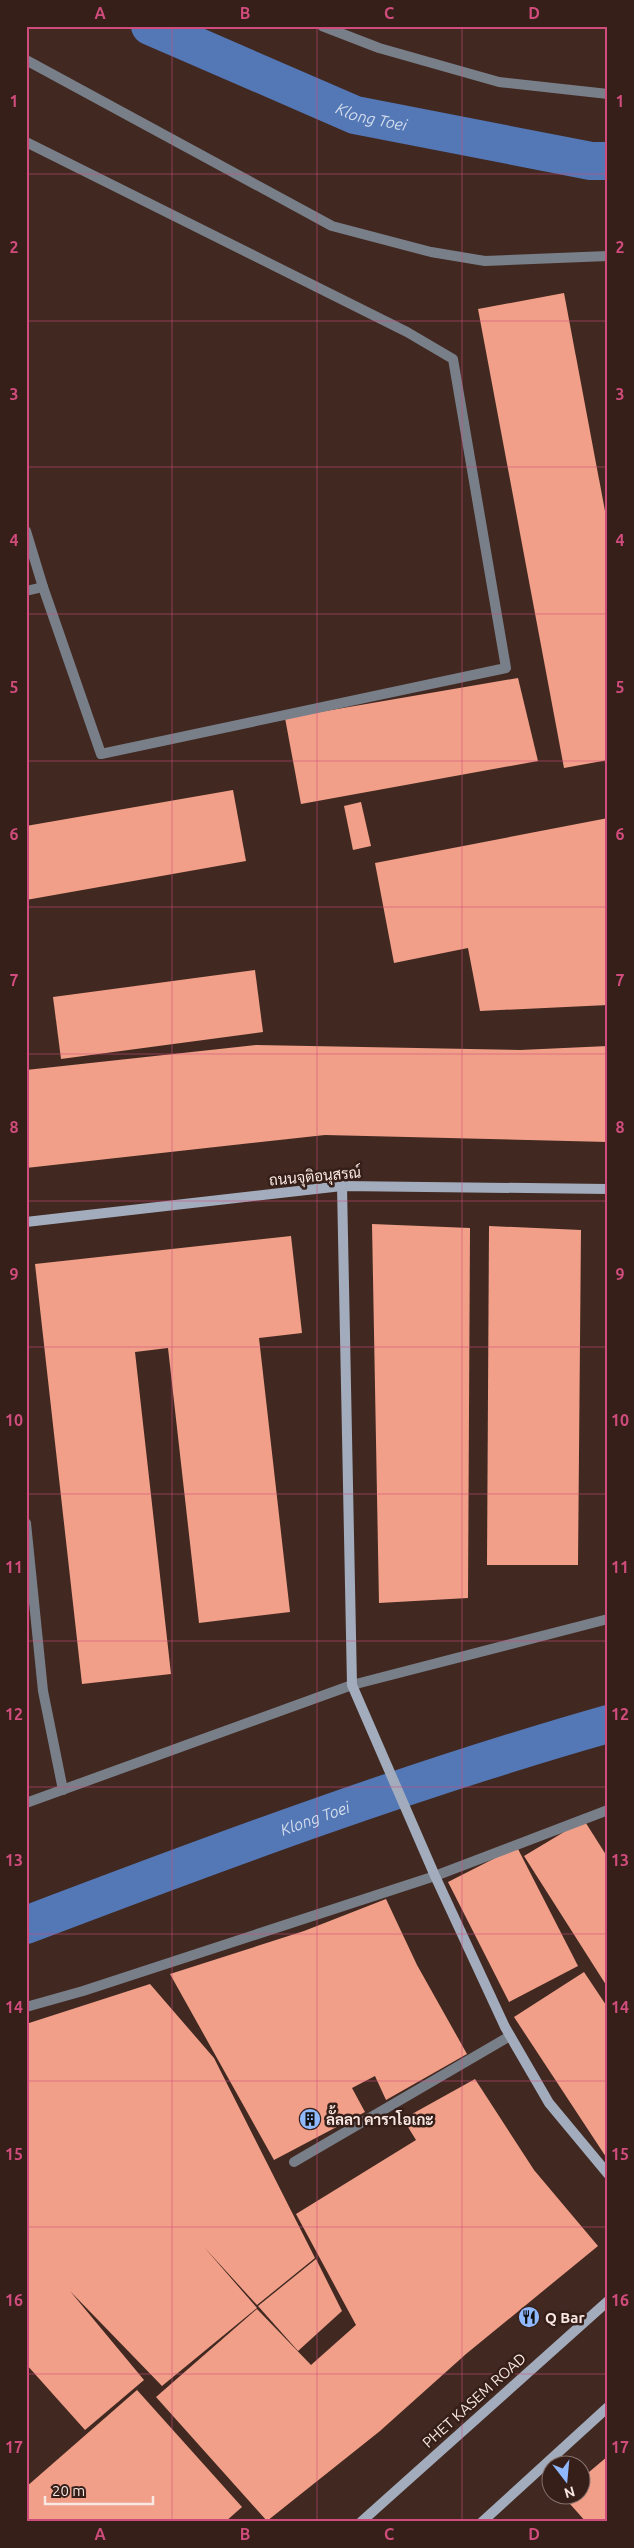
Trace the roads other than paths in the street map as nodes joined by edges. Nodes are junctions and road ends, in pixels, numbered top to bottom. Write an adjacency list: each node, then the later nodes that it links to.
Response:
1 (322, 26): 3 (street)
2 (26, 60): 5 (street)
3 (608, 94)
4 (26, 142): 7 (street)
5 (608, 256)
6 (26, 531): 7 (street)
7 (43, 587): 8 (street)
8 (26, 591)
9 (342, 1186): 10 (street, ถนนจุติอนุสรณ์); 11 (street, ถนนจุติอนุสรณ์); 14 (street)
10 (608, 1189)
11 (26, 1222)
12 (26, 1523): 15 (street)
13 (608, 1619): 14 (street)
14 (352, 1685): 15 (street); 18 (street)
15 (63, 1790): 16 (street)
16 (26, 1803)
17 (607, 1811): 18 (street)
18 (435, 1876): 19 (street); 20 (street)
19 (26, 2007)
20 (510, 2036): 21 (street); 22 (street)
21 (294, 2162)
22 (608, 2174)
23 (608, 2301): 25 (street, PHET KASEM ROAD)
24 (608, 2407): 26 (street)
25 (361, 2522)
26 (482, 2522)

